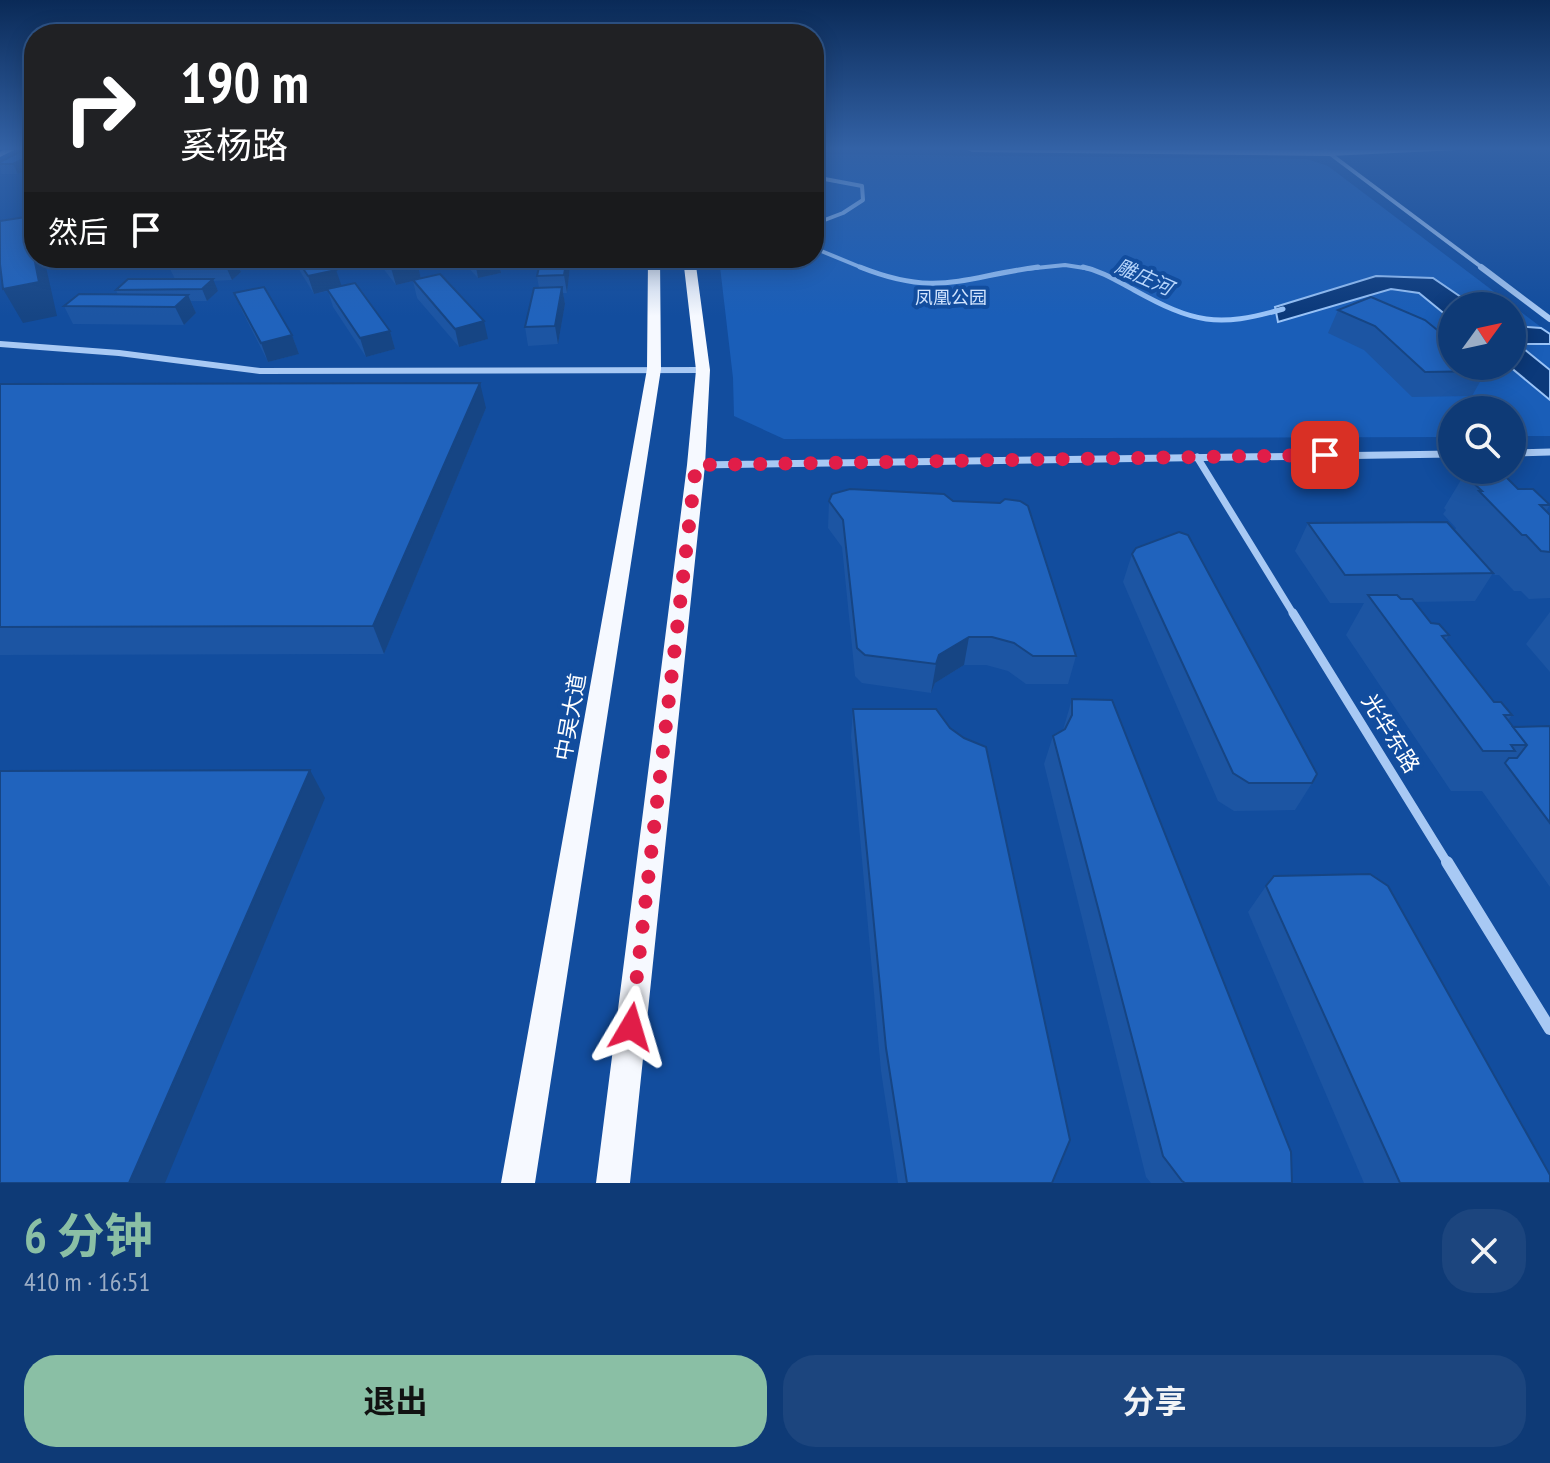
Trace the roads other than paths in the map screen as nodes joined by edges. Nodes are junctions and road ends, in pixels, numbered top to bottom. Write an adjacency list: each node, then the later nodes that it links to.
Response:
1 (1398, 205): 4 (street)
2 (654, 268): 6 (main road, 中吴大道)
3 (690, 268): 7 (main road)
4 (1550, 319)
5 (0, 344): 6 (street)
6 (654, 369): 7 (street); 14 (main road, 中吴大道)
7 (703, 370): 12 (main road)
8 (1550, 452): 9 (street)
9 (1526, 453)
10 (1438, 454): 11 (street)
11 (1197, 457): 12 (street); 13 (street, 光华东路)
12 (696, 465): 15 (main road)
13 (1550, 1029)
14 (518, 1183)
15 (613, 1183)

